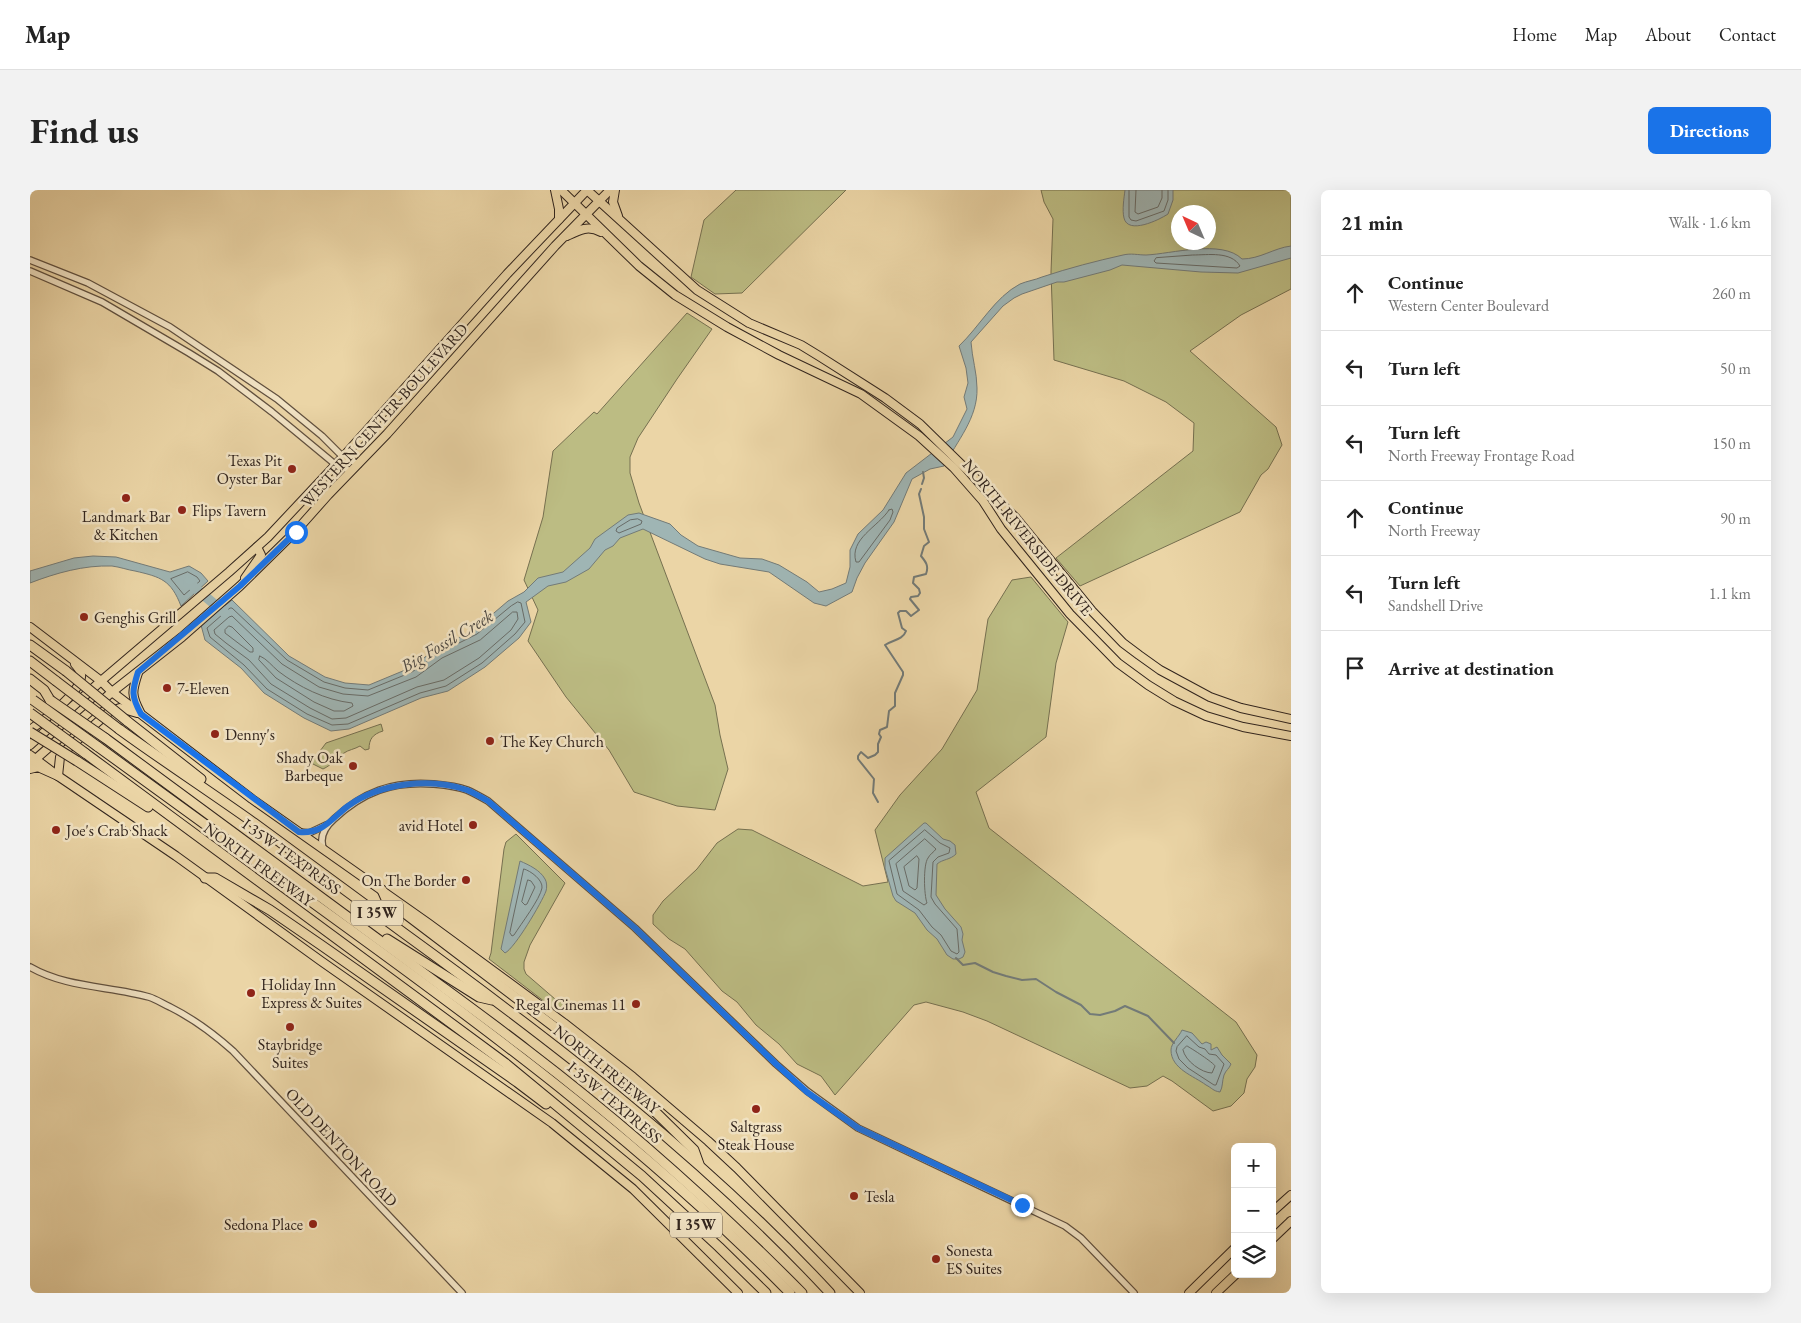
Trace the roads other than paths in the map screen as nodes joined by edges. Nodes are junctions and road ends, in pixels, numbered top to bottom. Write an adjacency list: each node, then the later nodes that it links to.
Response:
1 (556, 190): 9 (main road)
2 (561, 190): 7 (main road, NORTH RIVERSIDE DRIVE)
3 (587, 190): 6 (main road, NORTH RIVERSIDE DRIVE); 7 (main road, WESTERN CENTER BOULEVARD)
4 (610, 190): 6 (main road, WESTERN CENTER BOULEVARD)
5 (615, 190): 10 (main road)
6 (598, 201): 8 (main road, WESTERN CENTER BOULEVARD); 10 (main road, NORTH RIVERSIDE DRIVE)
7 (574, 202): 8 (main road, NORTH RIVERSIDE DRIVE); 9 (main road, WESTERN CENTER BOULEVARD)
8 (586, 214): 11 (main road, NORTH RIVERSIDE DRIVE); 12 (main road, WESTERN CENTER BOULEVARD)
9 (559, 219): 15 (main road, WESTERN CENTER BOULEVARD)
10 (621, 220): 34 (main road, NORTH RIVERSIDE DRIVE)
11 (606, 235): 12 (main road); 36 (main road, NORTH RIVERSIDE DRIVE)
12 (563, 238): 16 (main road, WESTERN CENTER BOULEVARD)
13 (30, 260): 15 (street)
14 (30, 270): 17 (street)
15 (343, 457): 16 (street); 17 (main road, WESTERN CENTER BOULEVARD)
16 (358, 464): 18 (main road, WESTERN CENTER BOULEVARD)
17 (336, 465): 18 (street); 19 (main road, WESTERN CENTER BOULEVARD)
18 (351, 471): 20 (main road, WESTERN CENTER BOULEVARD)
19 (257, 547): 20 (main road); 27 (main road, WESTERN CENTER BOULEVARD)
20 (240, 586): 25 (main road, WESTERN CENTER BOULEVARD)
21 (30, 626): 23 (main road)
22 (30, 645): 43 (highway, bridge)
23 (68, 655): 27 (main road); 35 (main road)
24 (30, 661): 43 (highway, NORTH FREEWAY / I 35W, bridge)
25 (138, 672): 29 (main road, WESTERN CENTER BOULEVARD); 33 (main road)
26 (30, 679): 31 (highway)
27 (101, 681): 29 (main road); 37 (main road, WESTERN CENTER BOULEVARD)
28 (30, 686): 31 (highway, I 35W TEXPRESS)
29 (112, 692): 33 (main road, NORTH FREEWAY); 38 (main road, WESTERN CENTER BOULEVARD)
30 (32, 699): 62 (highway, I 35W TEXPRESS, bridge)
31 (50, 700): 47 (highway, I 35W TEXPRESS, bridge)
32 (30, 713): 41 (highway, NORTH FREEWAY / I 35W, bridge)
33 (141, 714): 40 (main road); 44 (main road, NORTH FREEWAY)
34 (1289, 719): 36 (main road)
35 (30, 731): 41 (highway, bridge)
36 (1289, 735)
37 (30, 745)
38 (32, 759): 40 (main road)
39 (30, 769): 40 (main road)
40 (58, 776): 46 (main road)
41 (169, 816): 51 (highway, NORTH FREEWAY / I 35W)
42 (330, 823): 44 (street); 45 (street); 66 (street)
43 (255, 824): 50 (highway, NORTH FREEWAY / I 35W)
44 (299, 832): 45 (main road, NORTH FREEWAY)
45 (325, 852): 48 (main road, NORTH FREEWAY)
46 (205, 878): 51 (highway); 60 (main road)
47 (312, 889): 50 (highway); 63 (highway, I 35W TEXPRESS)
48 (382, 890): 52 (highway); 65 (main road, NORTH FREEWAY)
49 (30, 967): 59 (street, OLD DENTON ROAD)
50 (499, 1002): 52 (highway, NORTH FREEWAY / I 35W)
51 (610, 1148): 61 (highway, NORTH FREEWAY / I 35W)
52 (700, 1166): 64 (highway, NORTH FREEWAY / I 35W)
53 (1291, 1194): 54 (main road)
54 (1276, 1208)
55 (1291, 1222): 56 (main road)
56 (1276, 1235)
57 (1231, 1252): 67 (main road)
58 (1232, 1278): 68 (main road)
59 (462, 1293)
60 (738, 1293)
61 (766, 1293)
62 (790, 1293)
63 (802, 1293)
64 (830, 1293)
65 (860, 1293)
66 (1134, 1293)
67 (1189, 1293)
68 (1216, 1293)

